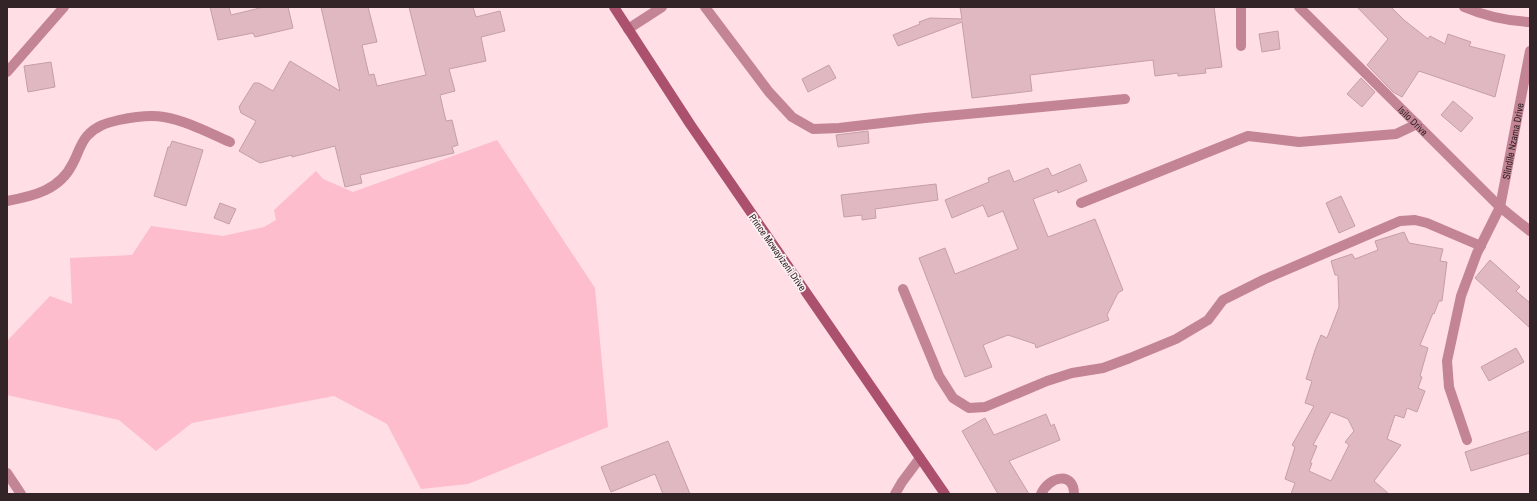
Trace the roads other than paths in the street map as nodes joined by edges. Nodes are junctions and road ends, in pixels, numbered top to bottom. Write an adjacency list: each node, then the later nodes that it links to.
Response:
1 (64, 7): 12 (street)
2 (614, 7): 9 (street, Prince Mcwayizeni Drive)
3 (662, 7): 9 (street)
4 (1241, 7): 10 (street)
5 (1299, 7): 14 (street, Isilo Drive)
6 (1464, 7): 8 (street)
7 (711, 9): 13 (street)
8 (1530, 22)
9 (628, 30): 23 (street, Prince Mcwayizeni Drive)
10 (1241, 46)
11 (1530, 51): 18 (street, Slindile Nzama Drive)
12 (7, 72)
13 (1125, 99)
14 (1417, 124): 17 (street); 18 (street, Isilo Drive)
15 (230, 142): 16 (street)
16 (7, 200)
17 (1081, 203)
18 (1500, 206): 19 (street, Isilo Drive); 20 (street, Slindile Nzama Drive)
19 (1530, 231)
20 (1481, 246): 21 (street); 22 (street, Slindile Nzama Drive)
21 (903, 289)
22 (1467, 440)
23 (920, 458): 26 (street); 27 (street, Prince Mcwayizeni Drive)
24 (7, 473): 25 (street)
25 (20, 493)
26 (895, 494)
27 (945, 494)
28 (1041, 494): 29 (street)
29 (1074, 494)

